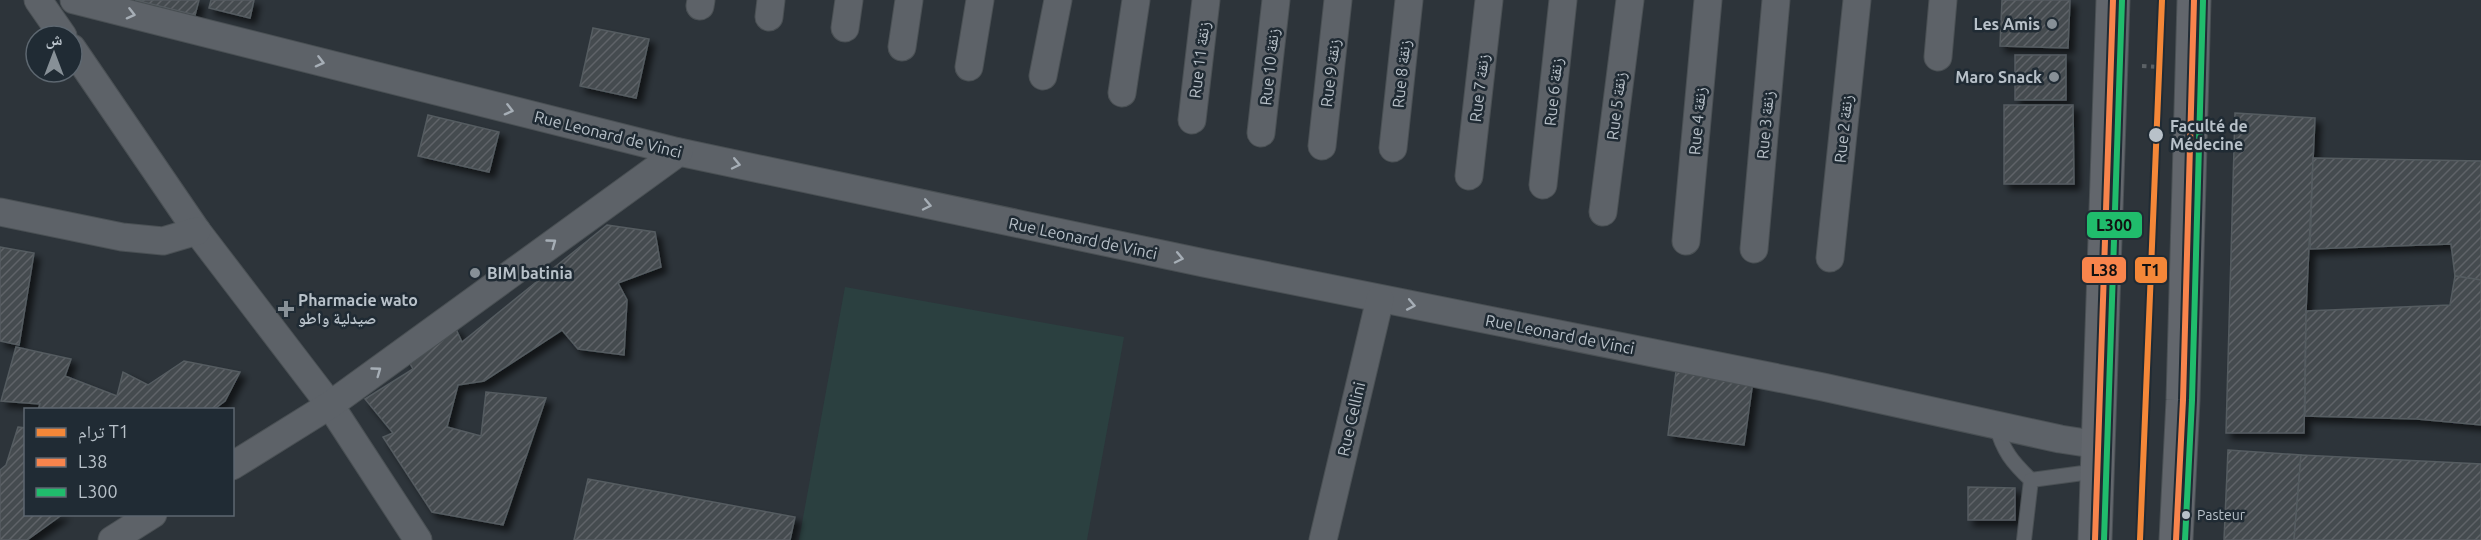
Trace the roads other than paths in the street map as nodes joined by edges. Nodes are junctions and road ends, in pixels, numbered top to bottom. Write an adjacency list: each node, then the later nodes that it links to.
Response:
1 (38, 0): 21 (street)
2 (74, 0): 33 (street, Rue Leonard de Vinci, one-way to 33)
3 (849, 0): 22 (street)
4 (909, 0): 23 (street)
5 (980, 0): 26 (street)
6 (1058, 0): 27 (street)
7 (1136, 0): 28 (street)
8 (1206, 0): 29 (street, Rue 11 زنقة)
9 (1276, 0): 30 (street, Rue 10 زنقة)
10 (1338, 0): 31 (street, Rue 9 زنقة)
11 (1409, 0): 32 (street, Rue 8 زنقة)
12 (1489, 0): 34 (street, Rue 7 زنقة)
13 (1563, 0): 35 (street, Rue 6 زنقة)
14 (1630, 0): 37 (street, Rue 5 زنقة)
15 (1708, 0): 39 (street, Rue 4 زنقة)
16 (1776, 0): 40 (street, Rue 3 زنقة)
17 (1857, 0): 41 (street, Rue 2 زنقة)
18 (1943, 0): 24 (street)
19 (2113, 0): 45 (main road)
20 (2194, 0): 54 (main road)
21 (55, 24)
22 (845, 28)
23 (902, 47)
24 (1938, 57)
25 (84, 66): 38 (street)
26 (969, 67)
27 (1044, 76)
28 (1122, 93)
29 (1192, 120)
30 (1262, 133)
31 (1322, 146)
32 (1392, 148)
33 (679, 152): 42 (street, Rue Leonard de Vinci, one-way to 42); 43 (street, one-way to 33)
34 (1468, 176)
35 (1543, 184)
36 (0, 212): 38 (street)
37 (1603, 212)
38 (197, 231): 43 (street)
39 (1686, 241)
40 (1754, 249)
41 (1830, 258)
42 (1380, 299): 44 (street, Rue Leonard de Vinci, one-way to 44); 51 (street, Rue Cellini)
43 (330, 405): 46 (street); 50 (street)
44 (1996, 425): 45 (street, Rue Leonard de Vinci); 47 (lane)
45 (2098, 458): 47 (lane); 53 (main road)
46 (234, 465)
47 (2031, 480): 52 (lane)
48 (150, 516): 49 (street)
49 (112, 540)
50 (418, 540)
51 (1323, 540)
52 (2024, 540)
53 (2095, 540)
54 (2176, 540)

